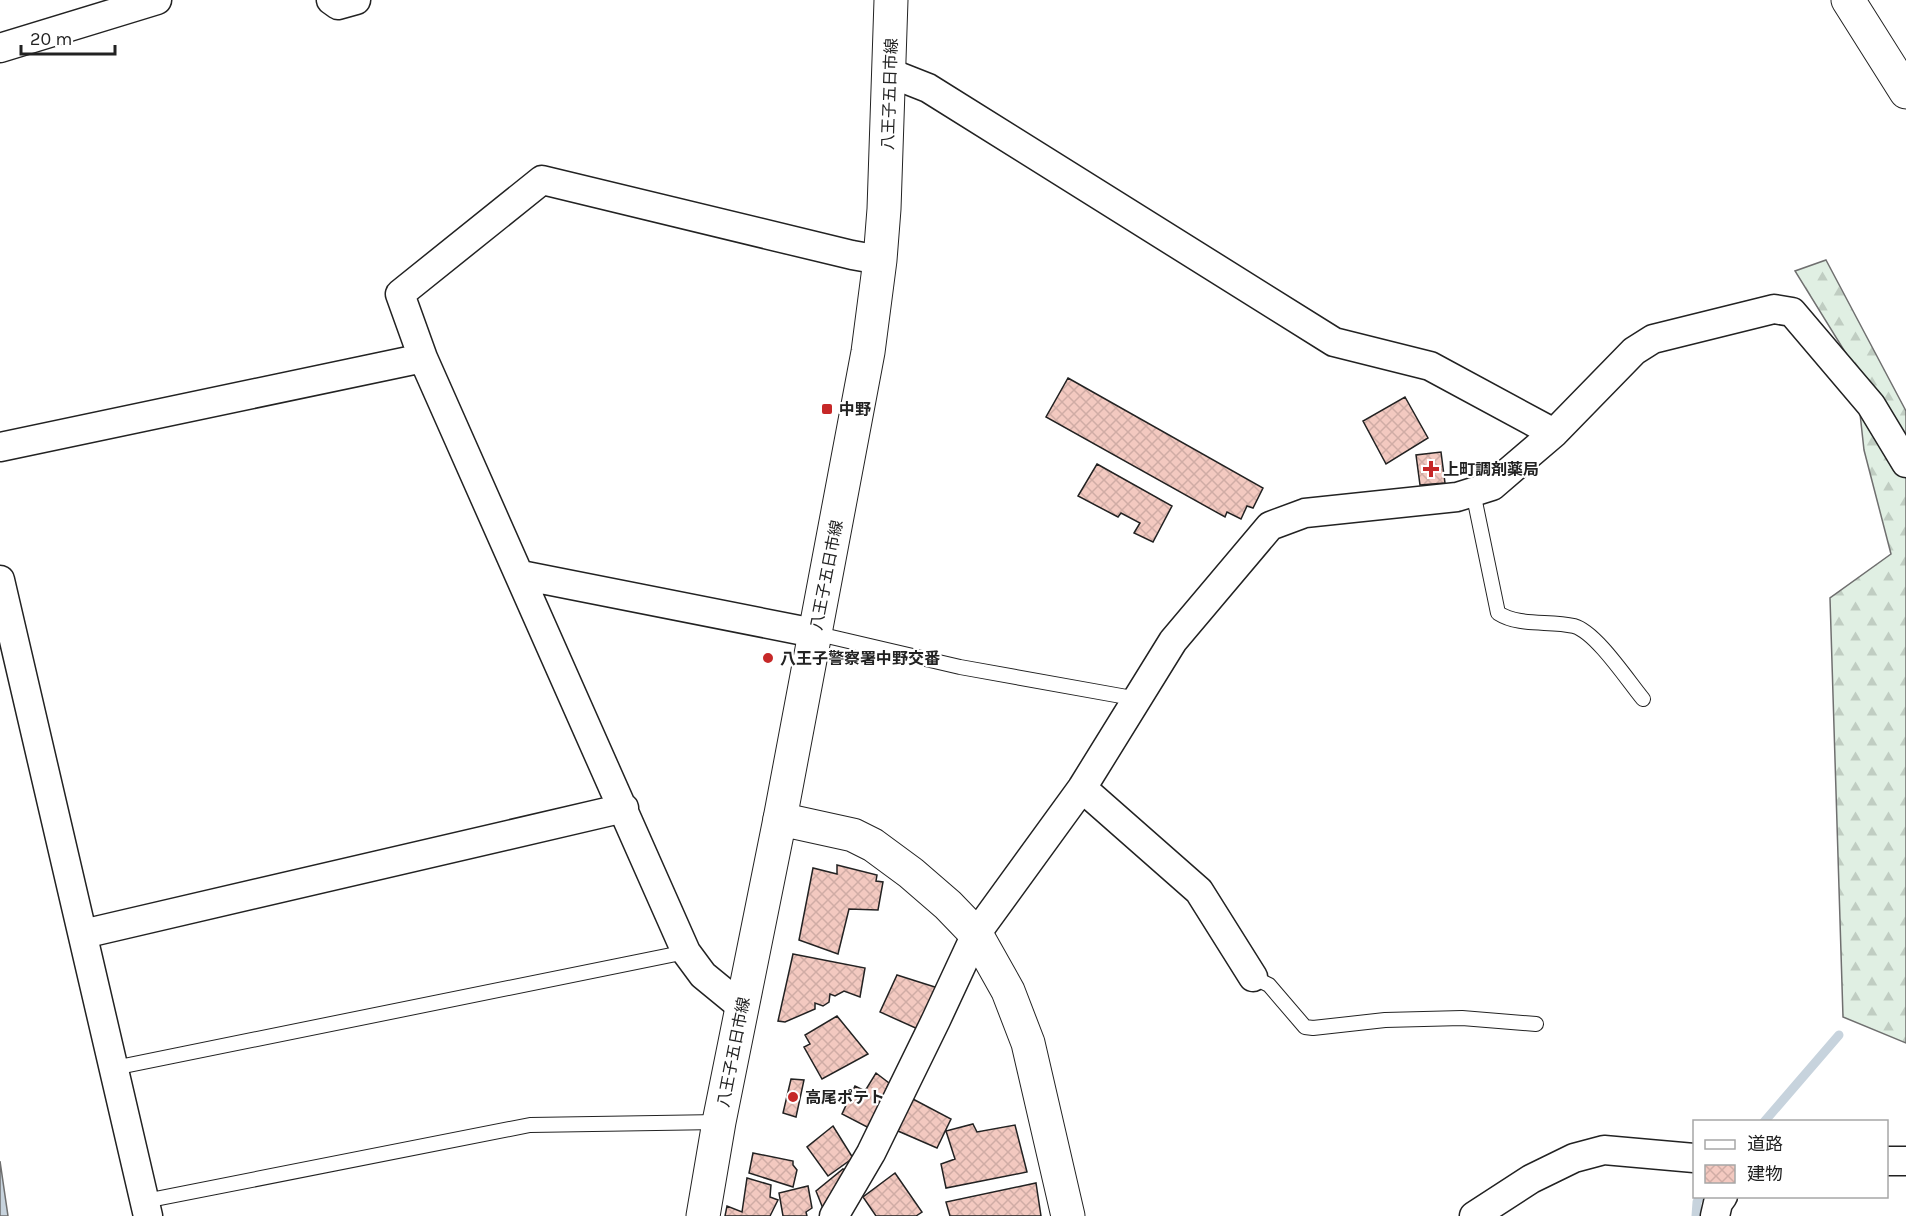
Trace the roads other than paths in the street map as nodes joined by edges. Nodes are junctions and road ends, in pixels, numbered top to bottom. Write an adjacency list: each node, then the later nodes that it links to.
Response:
1 (157, 0): 6 (street)
2 (331, 0): 3 (street)
3 (356, 0)
4 (891, 0): 7 (main road, 八王子五日市線)
5 (1848, 0): 8 (main road)
6 (0, 48)
7 (890, 73): 9 (main road, 八王子五日市線); 11 (street)
8 (1906, 92)
9 (880, 260): 10 (street); 17 (main road, 八王子五日市線)
10 (423, 358): 12 (street); 15 (street)
11 (1554, 433): 13 (street); 14 (street)
12 (0, 447)
13 (1906, 463)
14 (1473, 492): 18 (street); 19 (lane)
15 (520, 575): 17 (street); 21 (street)
16 (0, 580): 23 (street)
17 (814, 633): 18 (lane); 22 (main road, 八王子五日市線)
18 (1138, 699): 20 (street)
19 (1643, 699)
20 (1082, 788): 24 (street); 26 (street)
21 (624, 807): 23 (street); 25 (street)
22 (780, 819): 24 (main road); 27 (main road, 八王子五日市線)
23 (83, 934): 29 (street)
24 (976, 934): 37 (street); 38 (main road)
25 (686, 952): 27 (street); 29 (lane)
26 (1253, 977): 28 (lane)
27 (742, 1007): 30 (main road, 八王子五日市線)
28 (1536, 1024)
29 (114, 1068): 35 (street)
30 (719, 1122): 35 (lane); 36 (main road, 八王子五日市線)
31 (1693, 1158): 39 (street)
32 (1888, 1161): 33 (street)
33 (1906, 1161)
34 (1722, 1198): 40 (street)
35 (146, 1209)
36 (703, 1216)
37 (834, 1216)
38 (1068, 1216)
39 (1474, 1216)
40 (1715, 1216)

